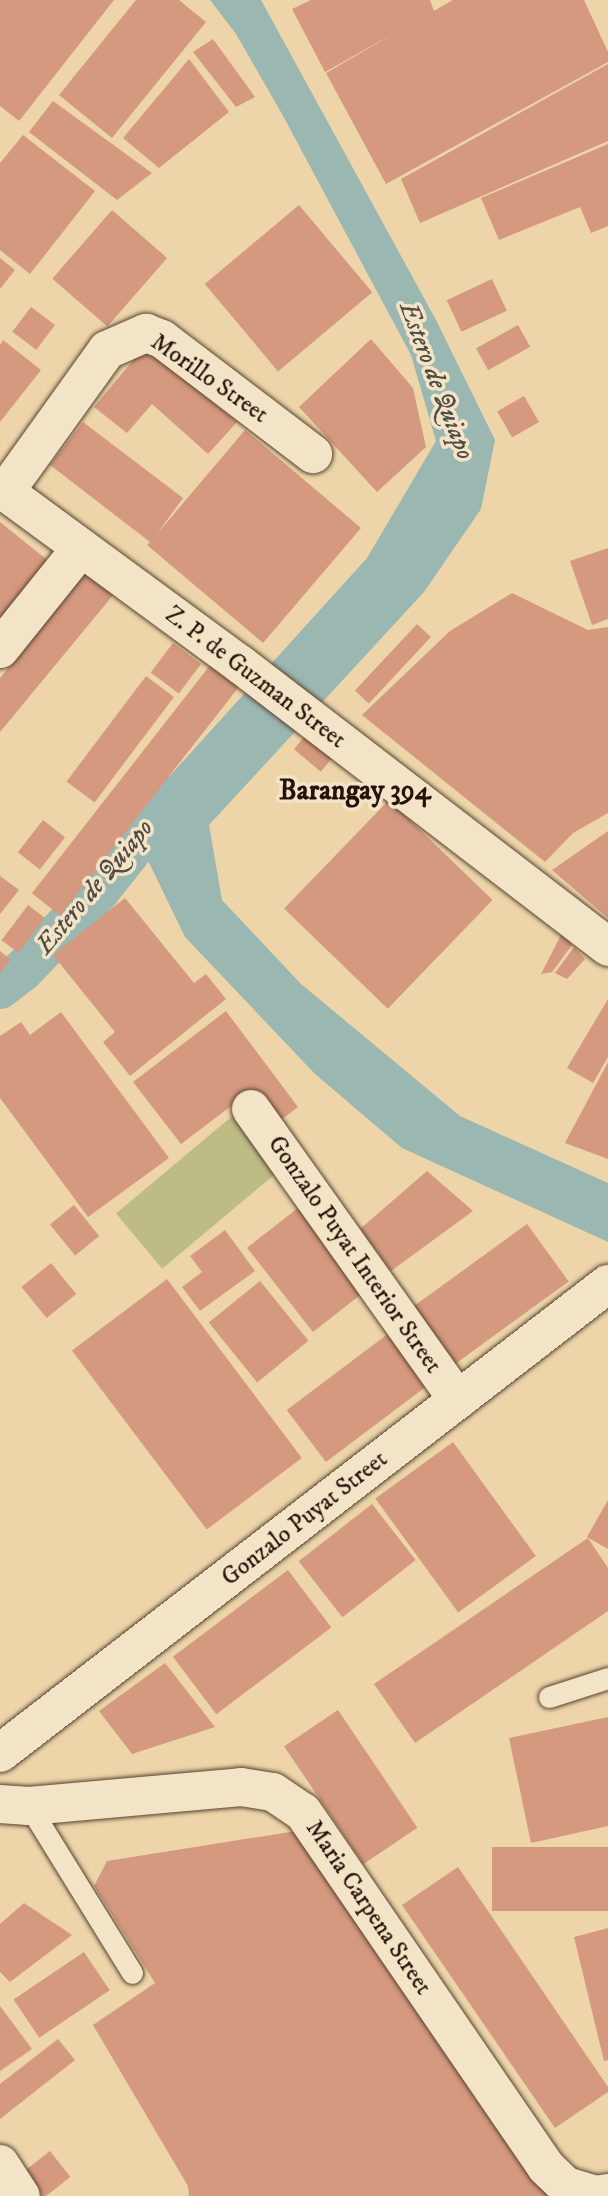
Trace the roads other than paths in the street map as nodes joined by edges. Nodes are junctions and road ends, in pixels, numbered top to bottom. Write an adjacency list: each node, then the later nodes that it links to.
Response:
1 (313, 454): 2 (street, Morillo Street)
2 (3, 490): 3 (street, Z. P. de Guzman Street)
3 (81, 548): 4 (street); 5 (street, Z. P. de Guzman Street)
4 (0, 649)
5 (608, 947)
6 (251, 1109): 8 (street, Gonzalo Puyat Interior Street)
7 (608, 1284): 8 (street, Gonzalo Puyat Street)
8 (458, 1400): 11 (street, Gonzalo Puyat Street)
9 (608, 1678): 10 (lane)
10 (549, 1697)
11 (0, 1753)
12 (15, 1805): 13 (lane); 15 (street, Maria Carpena Street)
13 (132, 1973)
14 (0, 2164): 16 (street)
15 (608, 2193)
16 (21, 2196)

